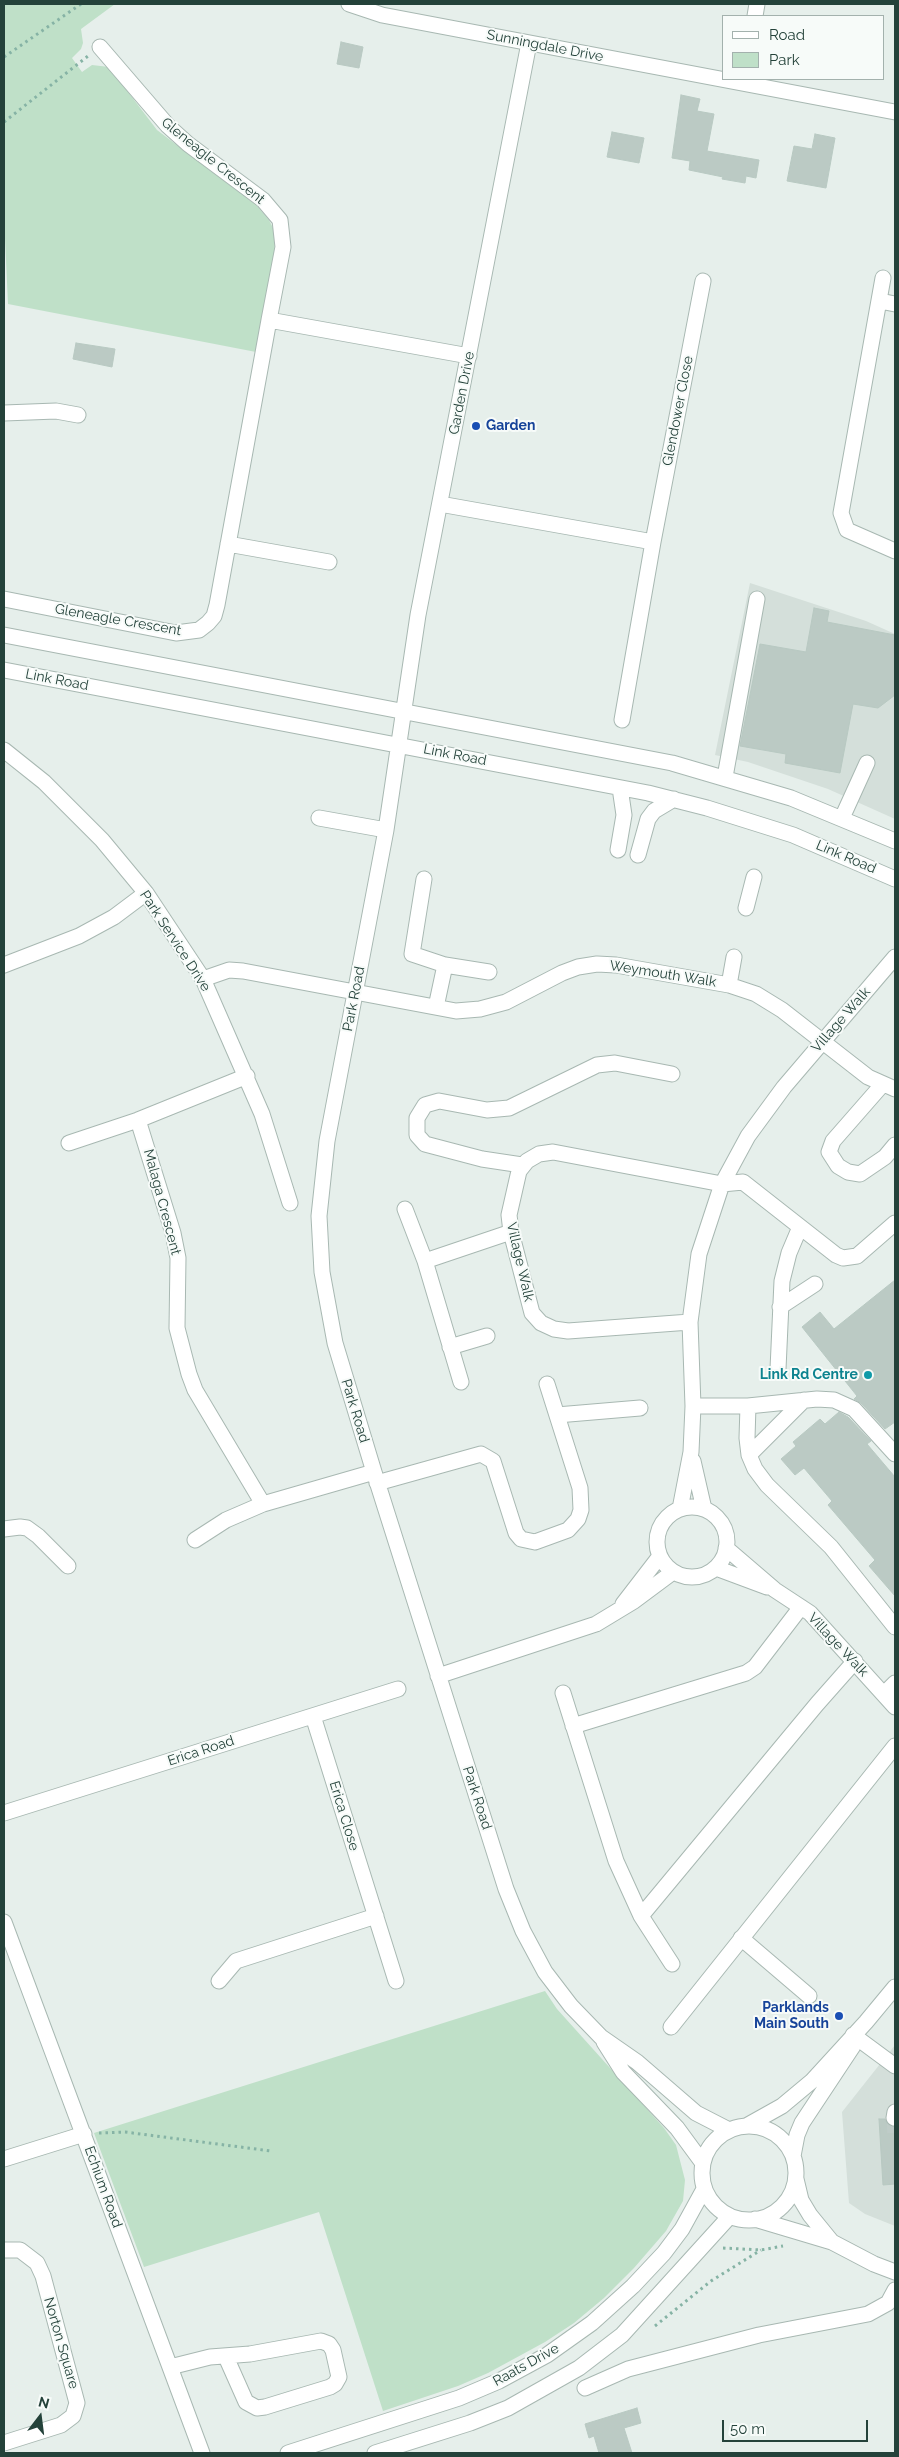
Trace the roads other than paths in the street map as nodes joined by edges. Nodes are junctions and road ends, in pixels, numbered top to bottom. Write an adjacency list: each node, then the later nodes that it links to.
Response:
1 (349, 4): 2 (street, Sunningdale Drive)
2 (529, 43): 4 (street, Sunningdale Drive); 11 (street, Garden Drive)
3 (100, 46): 10 (street, Gleneagle Crescent)
4 (722, 77)
5 (742, 81): 6 (street, Sunningdale Drive)
6 (895, 112)
7 (883, 278): 9 (street)
8 (703, 281): 15 (street, Glendower Close)
9 (888, 302): 17 (street)
10 (268, 320): 11 (street); 16 (street, Gleneagle Crescent)
11 (469, 356): 14 (street, Garden Drive)
12 (4, 413): 13 (street)
13 (78, 415)
14 (440, 504): 15 (street); 23 (street, Garden Drive)
15 (653, 542): 24 (street, Glendower Close)
16 (228, 544): 18 (street); 20 (street, Gleneagle Crescent)
17 (895, 550)
18 (329, 562)
19 (757, 598): 28 (street)
20 (4, 599)
21 (4, 634): 23 (street)
22 (4, 670): 25 (street, Link Road)
23 (404, 711): 25 (street, Garden Drive); 28 (street)
24 (622, 720)
25 (399, 744): 29 (street, Link Road); 33 (street, Park Road)
26 (4, 750): 40 (street, Park Service Drive)
27 (867, 763): 32 (street)
28 (725, 777): 32 (street)
29 (620, 788): 30 (street, Link Road); 35 (street)
30 (674, 799): 36 (street); 38 (street, Link Road)
31 (320, 818): 33 (street)
32 (842, 818): 34 (street)
33 (386, 830): 49 (street, Park Road)
34 (895, 841)
35 (618, 850)
36 (638, 855)
37 (754, 877): 41 (street)
38 (895, 879)
39 (424, 880): 45 (street)
40 (146, 893): 44 (street); 47 (street, Park Service Drive)
41 (746, 908)
42 (734, 956): 48 (street)
43 (895, 957): 51 (street, Village Walk)
44 (4, 965)
45 (445, 965): 46 (street); 50 (street)
46 (489, 972)
47 (203, 979): 49 (street, Weymouth Walk); 53 (street, Park Service Drive)
48 (729, 985): 50 (street, Weymouth Walk); 51 (street, Weymouth Walk)
49 (355, 993): 50 (street, Weymouth Walk); 82 (street, Park Road)
50 (436, 1007)
51 (822, 1041): 54 (street, Weymouth Walk); 59 (street, Village Walk)
52 (672, 1074): 58 (street)
53 (247, 1076): 55 (street); 60 (street, Park Service Drive)
54 (889, 1087): 57 (street)
55 (138, 1120): 56 (street); 83 (street, Malaga Crescent)
56 (69, 1143)
57 (895, 1145)
58 (522, 1165): 59 (street); 64 (street, Village Walk)
59 (722, 1184): 63 (street); 68 (street, Village Walk)
60 (290, 1203)
61 (404, 1209): 65 (street)
62 (895, 1223): 63 (street)
63 (800, 1227): 67 (street)
64 (511, 1232): 65 (street); 68 (street, Village Walk)
65 (425, 1260): 70 (street)
66 (815, 1284): 67 (street)
67 (780, 1307): 71 (street)
68 (690, 1322): 75 (street, Village Walk)
69 (487, 1336): 70 (street)
70 (450, 1347): 72 (street)
71 (778, 1369)
72 (461, 1382)
73 (547, 1384): 78 (street)
74 (804, 1400): 76 (street); 80 (street); 81 (street)
75 (693, 1406): 76 (street); 79 (street, Village Walk)
76 (748, 1406): 81 (street)
77 (640, 1408): 78 (street)
78 (557, 1415): 82 (street)
79 (691, 1452): 84 (street, Village Walk); 85 (street, Village Walk)
80 (895, 1454)
81 (749, 1455): 96 (street)
82 (376, 1477): 83 (street); 98 (street, Park Road)
83 (263, 1504): 87 (street)
84 (680, 1509): 85 (street); 89 (street)
85 (704, 1509): 88 (street)
86 (4, 1529): 90 (street)
87 (195, 1540)
88 (726, 1548): 91 (street); 93 (street, Village Walk)
89 (660, 1556): 92 (street); 94 (street)
90 (68, 1566)
91 (716, 1568): 92 (street); 93 (street, Village Walk)
92 (673, 1572): 94 (street)
93 (775, 1590): 95 (street, Village Walk)
94 (621, 1607): 98 (street)
95 (802, 1607): 97 (street, Village Walk); 105 (street)
96 (895, 1627)
97 (855, 1661): 102 (street, Village Walk); 109 (street)
98 (438, 1676): 118 (street, Park Road)
99 (895, 1683): 102 (street)
100 (398, 1689): 104 (street, Erica Road)
101 (563, 1693): 105 (street)
102 (884, 1694): 103 (street, Village Walk)
103 (895, 1707)
104 (313, 1716): 107 (street, Erica Road); 108 (street, Erica Close)
105 (573, 1726): 109 (street)
106 (895, 1746): 111 (street)
107 (4, 1814)
108 (376, 1916): 113 (street); 114 (street, Erica Close)
109 (641, 1916): 112 (street)
110 (4, 1922): 123 (street, Echium Road)
111 (741, 1938): 116 (street); 117 (street)
112 (672, 1964)
113 (219, 1981)
114 (396, 1982)
115 (895, 1986): 119 (street)
116 (809, 1996)
117 (671, 2027)
118 (601, 2037): 122 (street, Park Road); 126 (street, Park Road)
119 (855, 2037): 120 (street); 121 (street); 124 (street)
120 (895, 2066)
121 (748, 2125): 122 (street); 124 (street)
122 (729, 2130): 126 (street)
123 (84, 2134): 125 (street); 136 (street, Echium Road)
124 (793, 2156): 127 (street)
125 (4, 2159)
126 (702, 2162): 128 (street)
127 (796, 2178): 130 (street); 131 (street)
128 (704, 2189): 129 (street); 140 (street, Raats Drive)
129 (730, 2216): 130 (street); 141 (street, Raats Drive)
130 (754, 2219): 131 (street)
131 (832, 2242): 133 (street)
132 (4, 2250): 138 (street, Norton Square)
133 (895, 2272)
134 (895, 2290): 137 (street)
135 (226, 2357): 135 (street); 136 (street)
136 (170, 2367): 139 (street, Echium Road)
137 (586, 2388)
138 (4, 2443)
139 (202, 2453)
140 (288, 2453)
141 (375, 2453)

